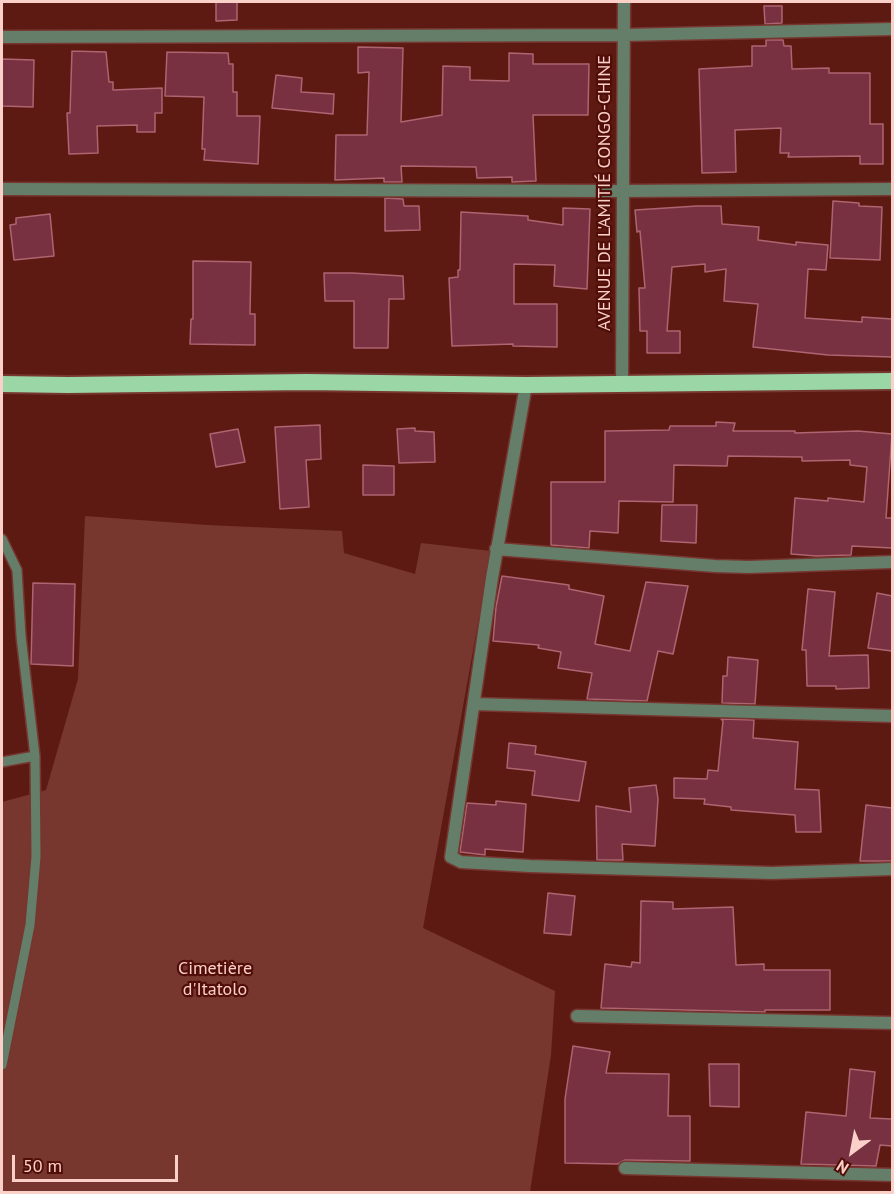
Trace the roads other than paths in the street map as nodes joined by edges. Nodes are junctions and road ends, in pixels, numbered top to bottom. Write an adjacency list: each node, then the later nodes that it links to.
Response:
1 (624, 2): 3 (street, AVENUE DE L'AMITIÉ CONGO-CHINE)
2 (892, 29): 3 (street)
3 (624, 35): 4 (street); 7 (street, AVENUE DE L'AMITIÉ CONGO-CHINE)
4 (2, 37)
5 (2, 189): 7 (street)
6 (892, 189): 7 (street)
7 (623, 191): 10 (street, AVENUE DE L'AMITIÉ CONGO-CHINE)
8 (892, 381): 10 (highway)
9 (2, 384): 11 (highway)
10 (622, 384): 11 (highway)
11 (526, 385): 13 (street)
12 (2, 539): 17 (lane)
13 (496, 549): 14 (street); 15 (street)
14 (892, 562)
15 (474, 704): 16 (street); 19 (street)
16 (892, 716)
17 (35, 756): 18 (lane); 21 (lane)
18 (2, 762)
19 (892, 869)
20 (577, 1016): 22 (street)
21 (6, 1022): 23 (lane)
22 (892, 1023)
23 (2, 1065)
24 (625, 1168): 25 (street)
25 (892, 1175)

